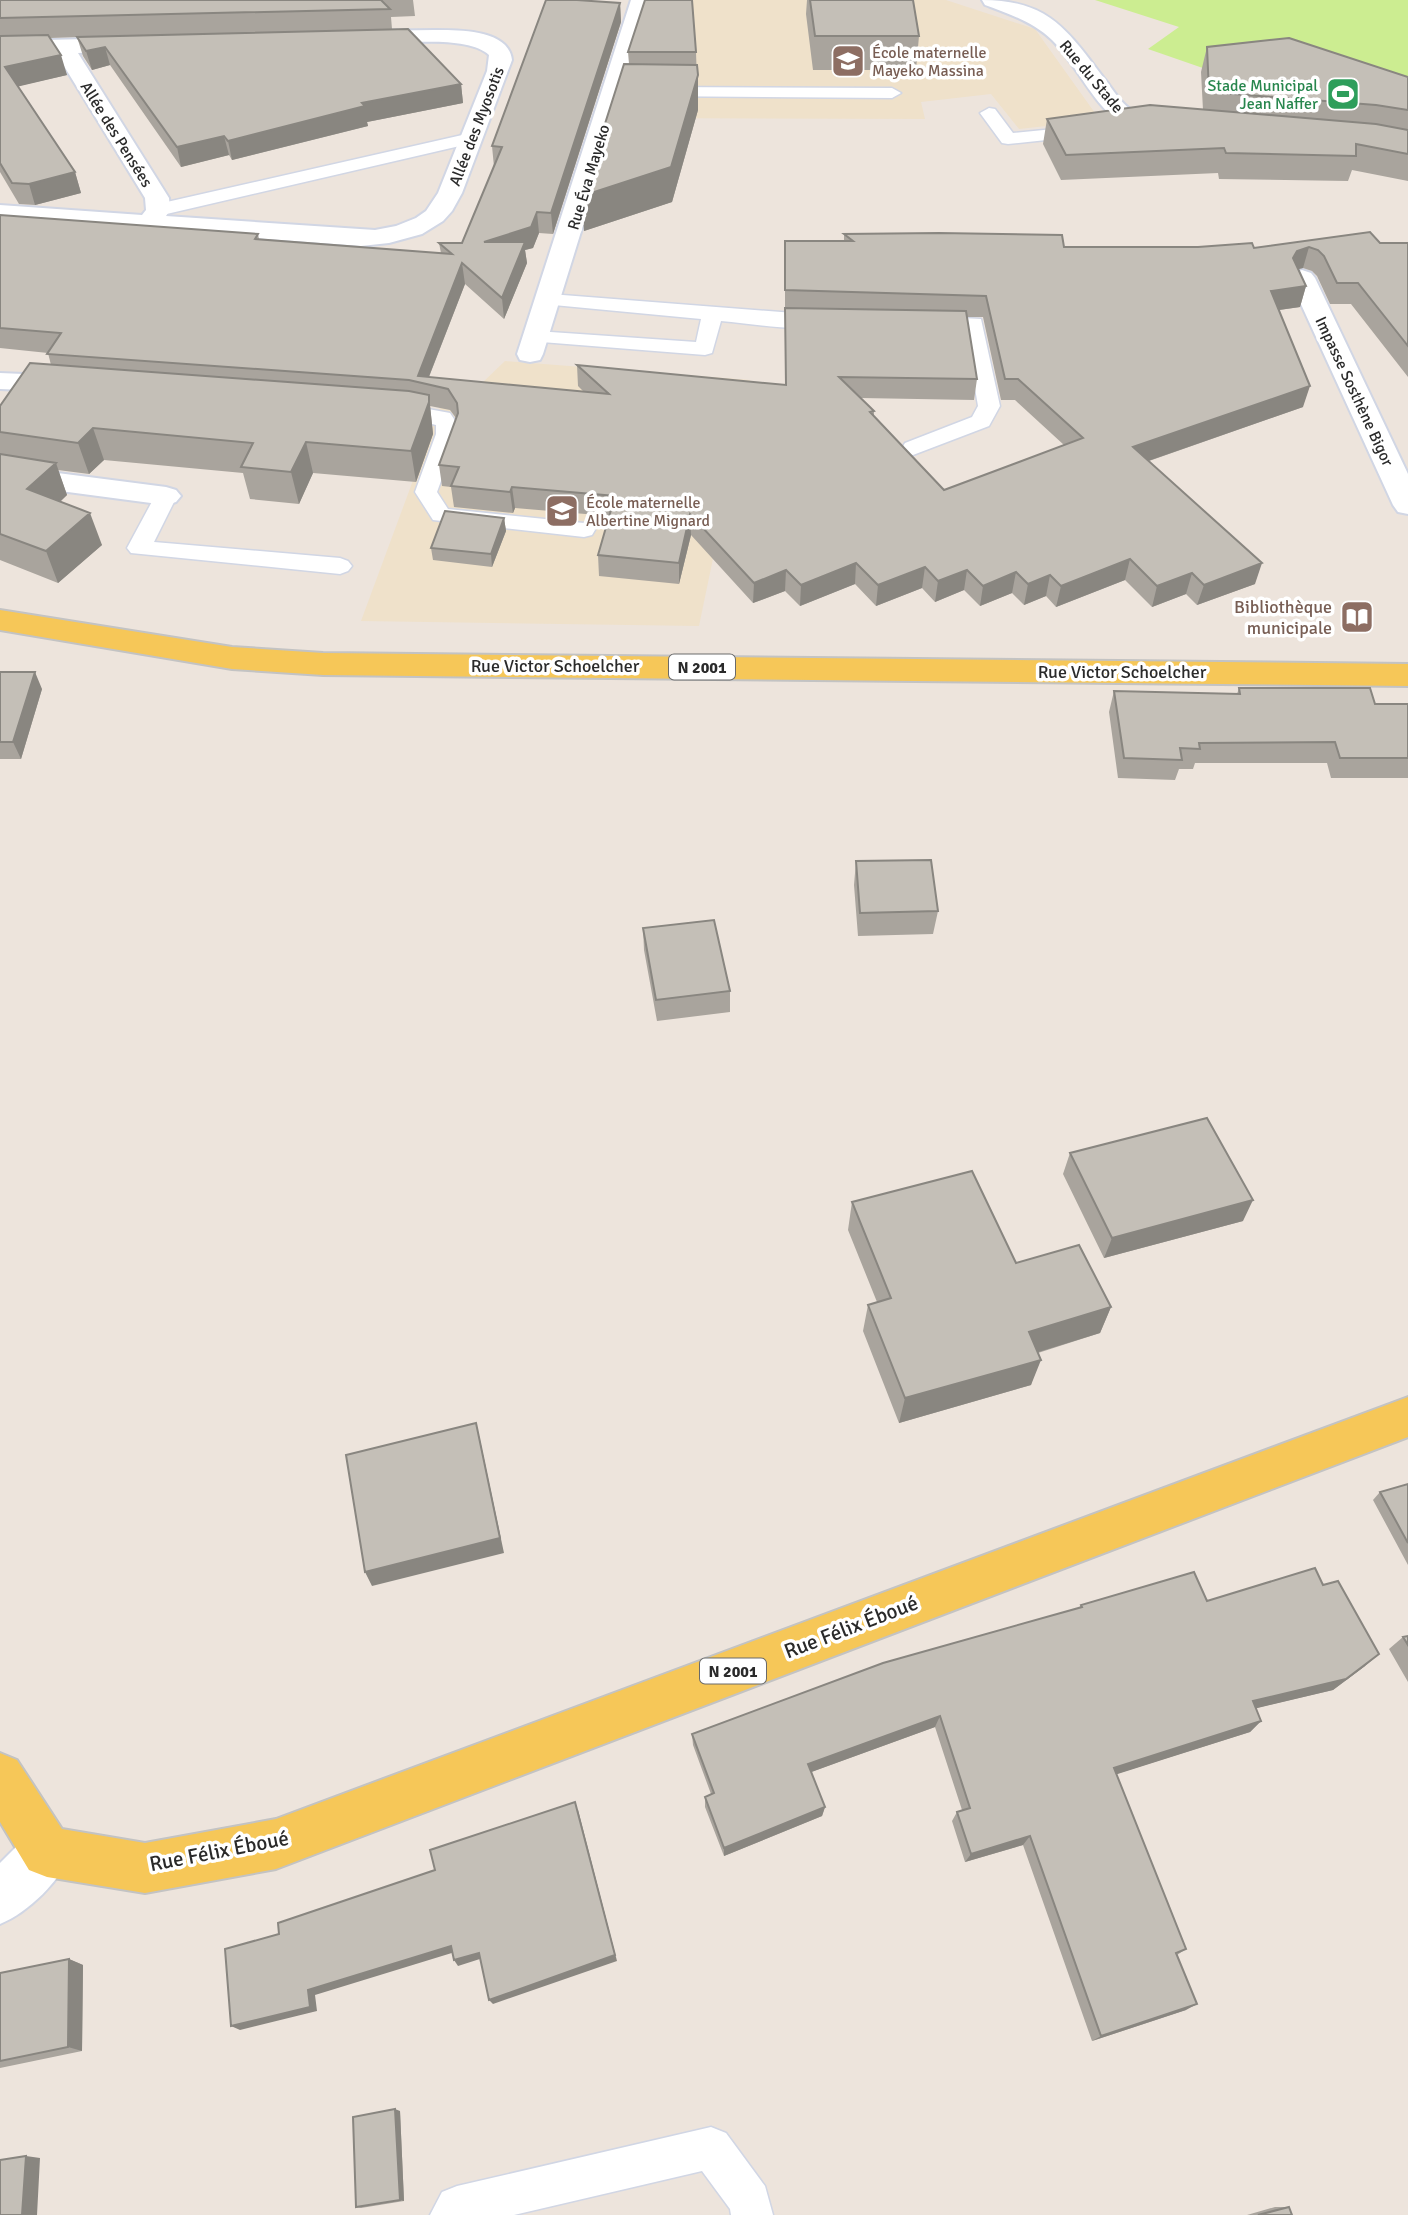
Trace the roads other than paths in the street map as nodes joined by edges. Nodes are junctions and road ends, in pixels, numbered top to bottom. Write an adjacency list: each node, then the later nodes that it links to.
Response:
1 (642, 0): 7 (street, Rue Éva Mayeko)
2 (993, 0): 11 (street, Rue du Stade)
3 (335, 39): 12 (street, Allée des Myosotis)
4 (158, 44): 5 (street)
5 (63, 47): 6 (street); 14 (street, Allée des Pensées)
6 (0, 48)
7 (628, 92): 8 (lane); 16 (street, Rue Éva Mayeko)
8 (892, 93)
9 (989, 113): 11 (lane)
10 (1185, 125): 11 (street, Rue du Stade)
11 (1115, 126)
12 (471, 138): 14 (lane); 14 (street, Allée des Myosotis)
13 (0, 212): 14 (street, Allée des Myosotis)
14 (154, 216)
15 (1302, 278): 28 (street, Impasse Sosthène Bigor)
16 (550, 300): 17 (lane); 20 (street, Rue Éva Mayeko)
17 (712, 313): 18 (lane); 20 (lane)
18 (853, 321)
19 (907, 322): 25 (lane)
20 (533, 345)
21 (0, 381): 22 (street)
22 (93, 386)
23 (384, 410): 24 (street)
24 (412, 412): 29 (lane)
25 (914, 447)
26 (0, 471): 27 (street)
27 (166, 496): 30 (lane)
28 (1408, 505)
29 (584, 530)
30 (340, 566)
31 (0, 620): 32 (main road, Rue Victor Schoelcher / N 2001)
32 (1408, 675)
33 (1408, 1416): 35 (main road, Rue Félix Éboué / N 2001)
34 (0, 1777): 35 (main road)
35 (47, 1852): 36 (street)
36 (0, 1899)
37 (451, 2215): 38 (lane)
38 (752, 2215)

